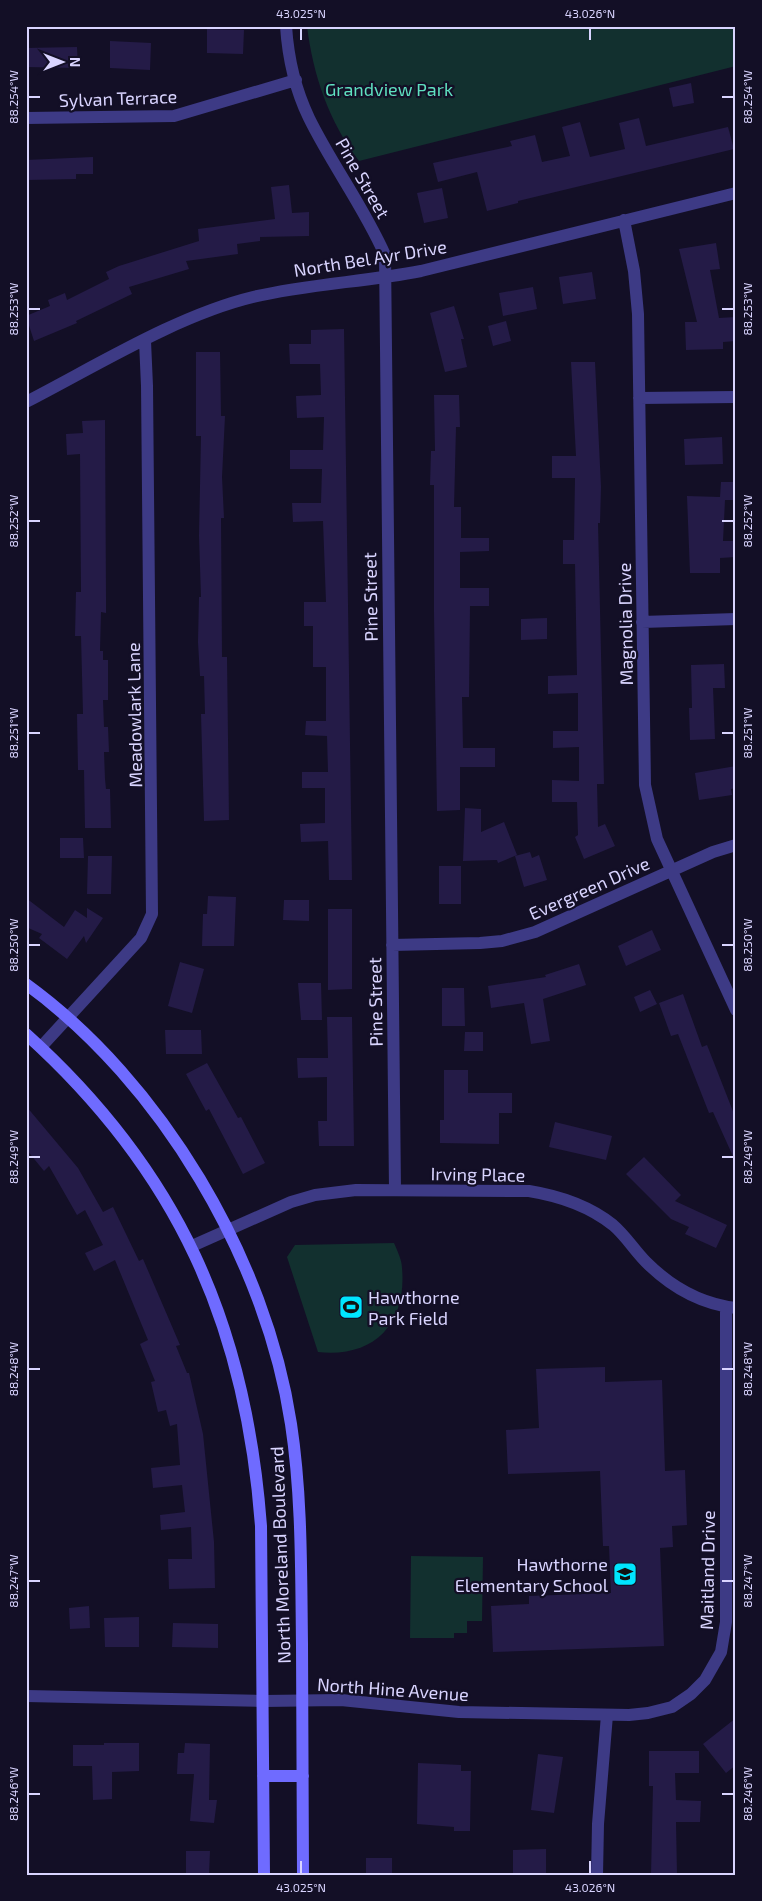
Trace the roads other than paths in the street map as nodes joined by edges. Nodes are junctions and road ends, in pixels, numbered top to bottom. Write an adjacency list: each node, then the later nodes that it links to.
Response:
1 (286, 26): 2 (street, Pine Street)
2 (296, 80): 3 (street, Sylvan Terrace); 6 (street, Pine Street)
3 (26, 118)
4 (736, 193): 5 (street, North Bel Ayr Drive)
5 (624, 220): 6 (street, North Bel Ayr Drive); 9 (street, Magnolia Drive)
6 (386, 278): 7 (street, North Bel Ayr Drive); 15 (street, Pine Street)
7 (145, 341): 10 (street, North Bel Ayr Drive); 18 (street, Meadowlark Lane)
8 (736, 397): 9 (street)
9 (639, 398): 12 (street, Magnolia Drive)
10 (26, 402)
11 (736, 619): 12 (street)
12 (642, 622): 14 (street, Magnolia Drive)
13 (736, 845): 14 (street, Evergreen Drive)
14 (672, 871): 15 (street, Evergreen Drive); 17 (street, Magnolia Drive)
15 (392, 945): 21 (street, Pine Street)
16 (26, 984): 18 (street, North Moreland Boulevard)
17 (736, 1010)
18 (69, 1018): 20 (street, Meadowlark Lane); 22 (street, North Moreland Boulevard)
19 (26, 1034): 20 (street, North Moreland Boulevard)
20 (41, 1047): 23 (street, North Moreland Boulevard)
21 (395, 1190): 22 (street, Irving Place); 24 (street, Irving Place)
22 (227, 1229): 23 (street, Irving Place); 26 (street, North Moreland Boulevard)
23 (192, 1246): 27 (street, North Moreland Boulevard)
24 (731, 1308): 28 (street, Maitland Drive)
25 (26, 1696): 27 (street, North Hine Avenue)
26 (302, 1700): 27 (street, North Hine Avenue); 28 (street, North Hine Avenue); 30 (street, North Moreland Boulevard)
27 (263, 1701): 29 (street, North Moreland Boulevard)
28 (607, 1715): 33 (street)
29 (263, 1776): 30 (street); 31 (street, North Moreland Boulevard)
30 (303, 1776): 32 (street, North Moreland Boulevard)
31 (264, 1875)
32 (303, 1875)
33 (597, 1875)

